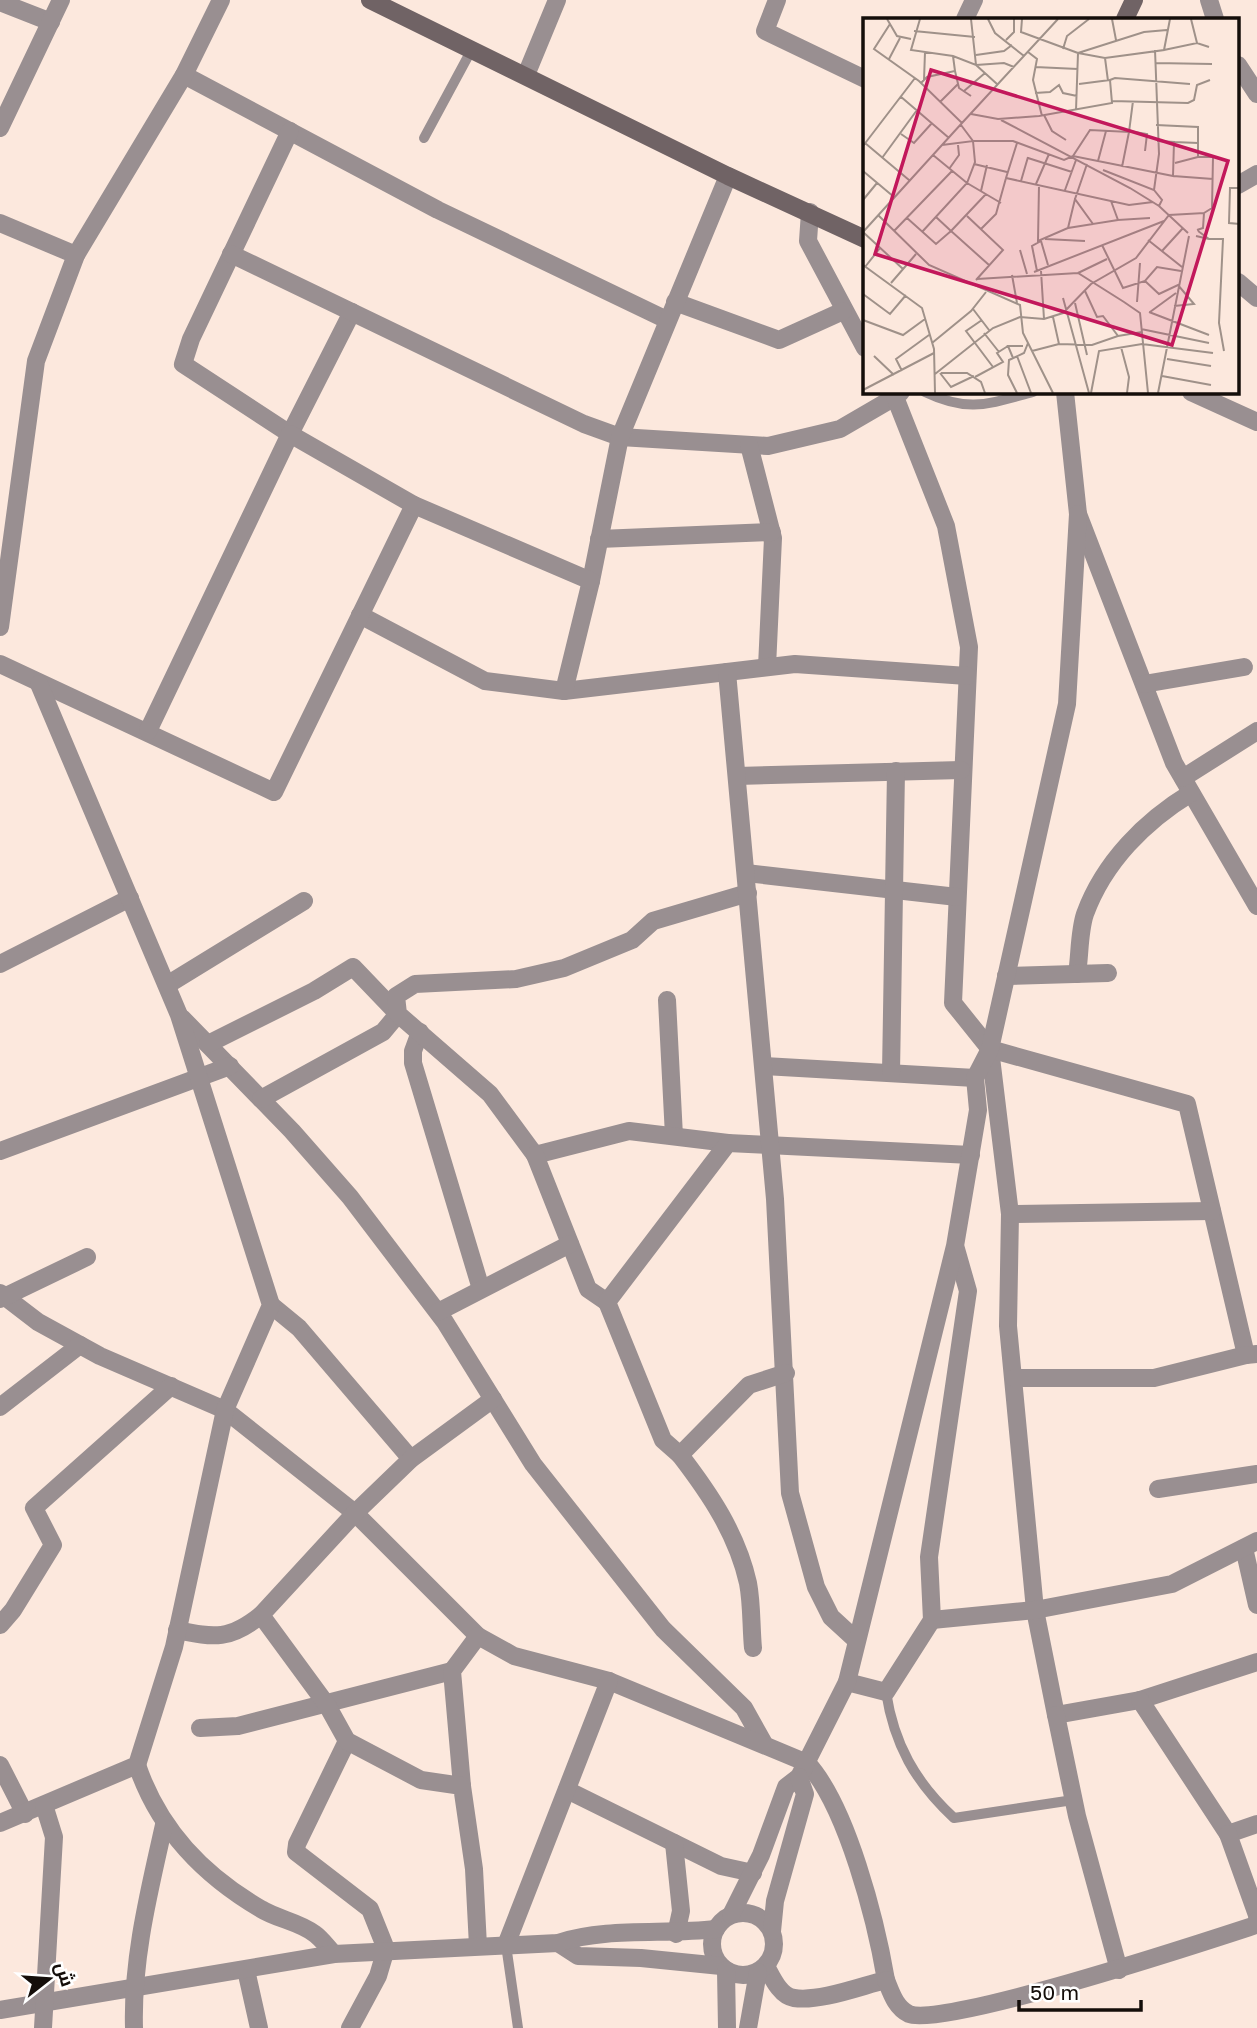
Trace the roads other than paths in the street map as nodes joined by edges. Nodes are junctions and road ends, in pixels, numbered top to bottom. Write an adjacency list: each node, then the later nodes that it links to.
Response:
1 (61, 0): 14 (street)
2 (221, 0): 17 (street)
3 (370, 0): 10 (main road)
4 (557, 0): 18 (street)
5 (776, 0): 19 (street)
6 (974, 0): 11 (street)
7 (1134, 0): 12 (main road)
8 (1209, 0): 13 (street)
9 (0, 2): 14 (street)
10 (394, 5): 15 (main road)
11 (965, 18)
12 (1125, 18)
13 (1215, 18)
14 (51, 22): 21 (street)
15 (472, 49): 18 (main road); 23 (lane)
16 (1240, 68): 20 (street)
17 (184, 75): 22 (street); 31 (street)
18 (527, 75): 25 (main road)
19 (863, 78)
20 (1257, 94)
21 (0, 128)
22 (290, 131): 30 (street); 37 (street)
23 (424, 138)
24 (1257, 173): 26 (street)
25 (728, 176): 27 (main road); 34 (street)
26 (1240, 184)
27 (810, 212): 29 (main road); 35 (street)
28 (0, 223): 31 (street)
29 (863, 238)
30 (232, 254): 36 (street); 47 (street)
31 (76, 255): 56 (street)
32 (1240, 284): 33 (street)
33 (1257, 298)
34 (675, 302): 35 (street); 37 (street)
35 (843, 311): 38 (street)
36 (352, 312): 47 (street); 48 (street)
37 (667, 320): 48 (street)
38 (863, 345)
39 (896, 394): 49 (street); 61 (street)
40 (929, 394): 45 (lane)
41 (992, 394): 45 (lane)
42 (1026, 394): 45 (lane)
43 (1065, 394): 51 (street)
44 (1195, 394): 46 (street)
45 (988, 404)
46 (1257, 422)
47 (289, 434): 50 (street); 66 (street)
48 (620, 437): 49 (street); 53 (street)
49 (749, 445): 52 (street)
50 (414, 505): 54 (street); 55 (street)
51 (1078, 514): 63 (street); 81 (street)
52 (772, 532): 53 (street); 58 (street)
53 (599, 539): 54 (street)
54 (591, 580): 64 (street)
55 (360, 615): 64 (street); 66 (street)
56 (0, 627)
57 (0, 664): 62 (street)
58 (767, 667): 60 (street); 61 (street)
59 (1244, 667): 63 (street)
60 (727, 672): 64 (street); 69 (street)
61 (967, 676): 67 (street)
62 (39, 684): 66 (street); 75 (street)
63 (1144, 684): 70 (street)
64 (564, 691)
65 (1257, 730): 70 (street)
66 (148, 731)
67 (961, 769): 68 (street); 74 (street)
68 (896, 771): 69 (street); 72 (street)
69 (737, 776): 71 (street)
70 (1187, 786): 77 (street); 80 (street)
71 (746, 873): 72 (street); 73 (street)
72 (894, 890): 74 (street); 91 (street)
73 (748, 893): 84 (street); 90 (street)
74 (957, 897): 88 (street)
75 (130, 898): 78 (street); 82 (street)
76 (304, 901): 82 (street)
77 (1257, 906)
78 (0, 964)
79 (1108, 973): 80 (street)
80 (1077, 974): 81 (street)
81 (1006, 976): 88 (street)
82 (167, 985): 85 (street)
83 (667, 1000): 95 (street)
84 (398, 1013): 86 (street); 87 (street); 94 (street)
85 (179, 1015): 87 (street); 92 (street)
86 (419, 1032): 99 (street); 106 (street)
87 (208, 1044): 89 (street)
88 (989, 1049): 93 (street); 101 (street); 102 (street)
89 (230, 1066): 92 (street); 94 (street)
90 (764, 1066): 91 (street); 97 (street)
91 (891, 1073): 93 (street)
92 (197, 1078): 98 (street); 109 (street)
93 (975, 1078): 100 (street)
94 (261, 1099): 110 (street)
95 (674, 1136): 96 (street); 99 (street)
96 (728, 1143): 97 (street); 108 (street)
97 (771, 1144): 100 (street); 113 (street)
98 (0, 1151)
99 (535, 1154): 103 (street)
100 (971, 1155): 104 (street)
101 (1212, 1211): 102 (street); 112 (street)
102 (1010, 1214): 114 (street)
103 (570, 1244): 106 (street); 108 (street)
104 (956, 1246): 128 (street); 132 (street)
105 (87, 1256): 107 (street)
106 (481, 1289): 110 (street)
107 (2, 1296): 111 (street)
108 (607, 1302): 119 (street)
109 (271, 1305): 118 (street); 120 (street)
110 (438, 1312): 116 (street)
111 (80, 1345): 115 (street); 117 (street)
112 (1254, 1358): 114 (street)
113 (786, 1373): 119 (street); 132 (street)
114 (1014, 1378): 126 (street)
115 (171, 1386): 118 (street); 129 (street)
116 (493, 1399): 120 (street); 144 (street)
117 (0, 1407)
118 (225, 1410): 123 (street); 130 (street)
119 (680, 1455): 133 (street)
120 (411, 1459): 123 (street)
121 (1257, 1474): 122 (street)
122 (1158, 1489)
123 (355, 1513): 127 (street); 131 (street)
124 (1250, 1545): 125 (street); 126 (street)
125 (1257, 1605)
126 (1035, 1610): 128 (street); 141 (street)
127 (261, 1615): 130 (street); 140 (street)
128 (932, 1620): 138 (street)
129 (0, 1625)
130 (177, 1630): 146 (street)
131 (478, 1636): 135 (street); 136 (street)
132 (856, 1639): 137 (street)
133 (753, 1648)
134 (1257, 1662): 139 (street)
135 (452, 1671): 140 (street); 148 (street)
136 (609, 1681): 144 (street); 149 (street)
137 (847, 1682): 138 (street); 147 (street)
138 (886, 1692): 150 (lane)
139 (1140, 1700): 141 (street); 156 (street)
140 (327, 1705): 142 (street); 143 (street)
141 (1056, 1715): 150 (street)
142 (200, 1728)
143 (347, 1741): 148 (street); 168 (street)
144 (762, 1742): 147 (street)
145 (0, 1765): 152 (street)
146 (137, 1765): 151 (street); 155 (street)
147 (803, 1770): 158 (street); 163 (street); 174 (street)
148 (462, 1786): 167 (street)
149 (567, 1790): 157 (street); 166 (street)
150 (1073, 1800): 173 (street)
151 (44, 1805): 152 (street); 176 (street)
152 (25, 1814): 153 (street)
153 (0, 1823)
154 (1257, 1824): 156 (street)
155 (164, 1825): 169 (street); 175 (street)
156 (1228, 1834): 160 (street)
157 (674, 1843): 158 (street); 164 (street)
158 (753, 1873): 159 (street)
159 (731, 1915): 162 (street); 163 (street)
160 (1257, 1915)
161 (1257, 1922): 173 (street)
162 (716, 1929): 164 (street); 170 (street)
163 (772, 1931): 171 (street)
164 (676, 1934): 165 (street)
165 (558, 1943): 166 (street); 170 (street)
166 (506, 1945): 167 (street); 182 (lane)
167 (478, 1946): 168 (street)
168 (386, 1949): 169 (street); 181 (street)
169 (334, 1954): 172 (street)
170 (723, 1968): 171 (street); 183 (street)
171 (762, 1969): 174 (street); 184 (street)
172 (246, 1970): 175 (street); 180 (street)
173 (1119, 1970): 174 (street)
174 (886, 1980)
175 (133, 1986): 176 (street); 179 (street)
176 (43, 2001): 177 (street); 178 (street)
177 (0, 2010)
178 (43, 2028)
179 (134, 2028)
180 (259, 2028)
181 (350, 2028)
182 (518, 2028)
183 (727, 2028)
184 (747, 2028)

